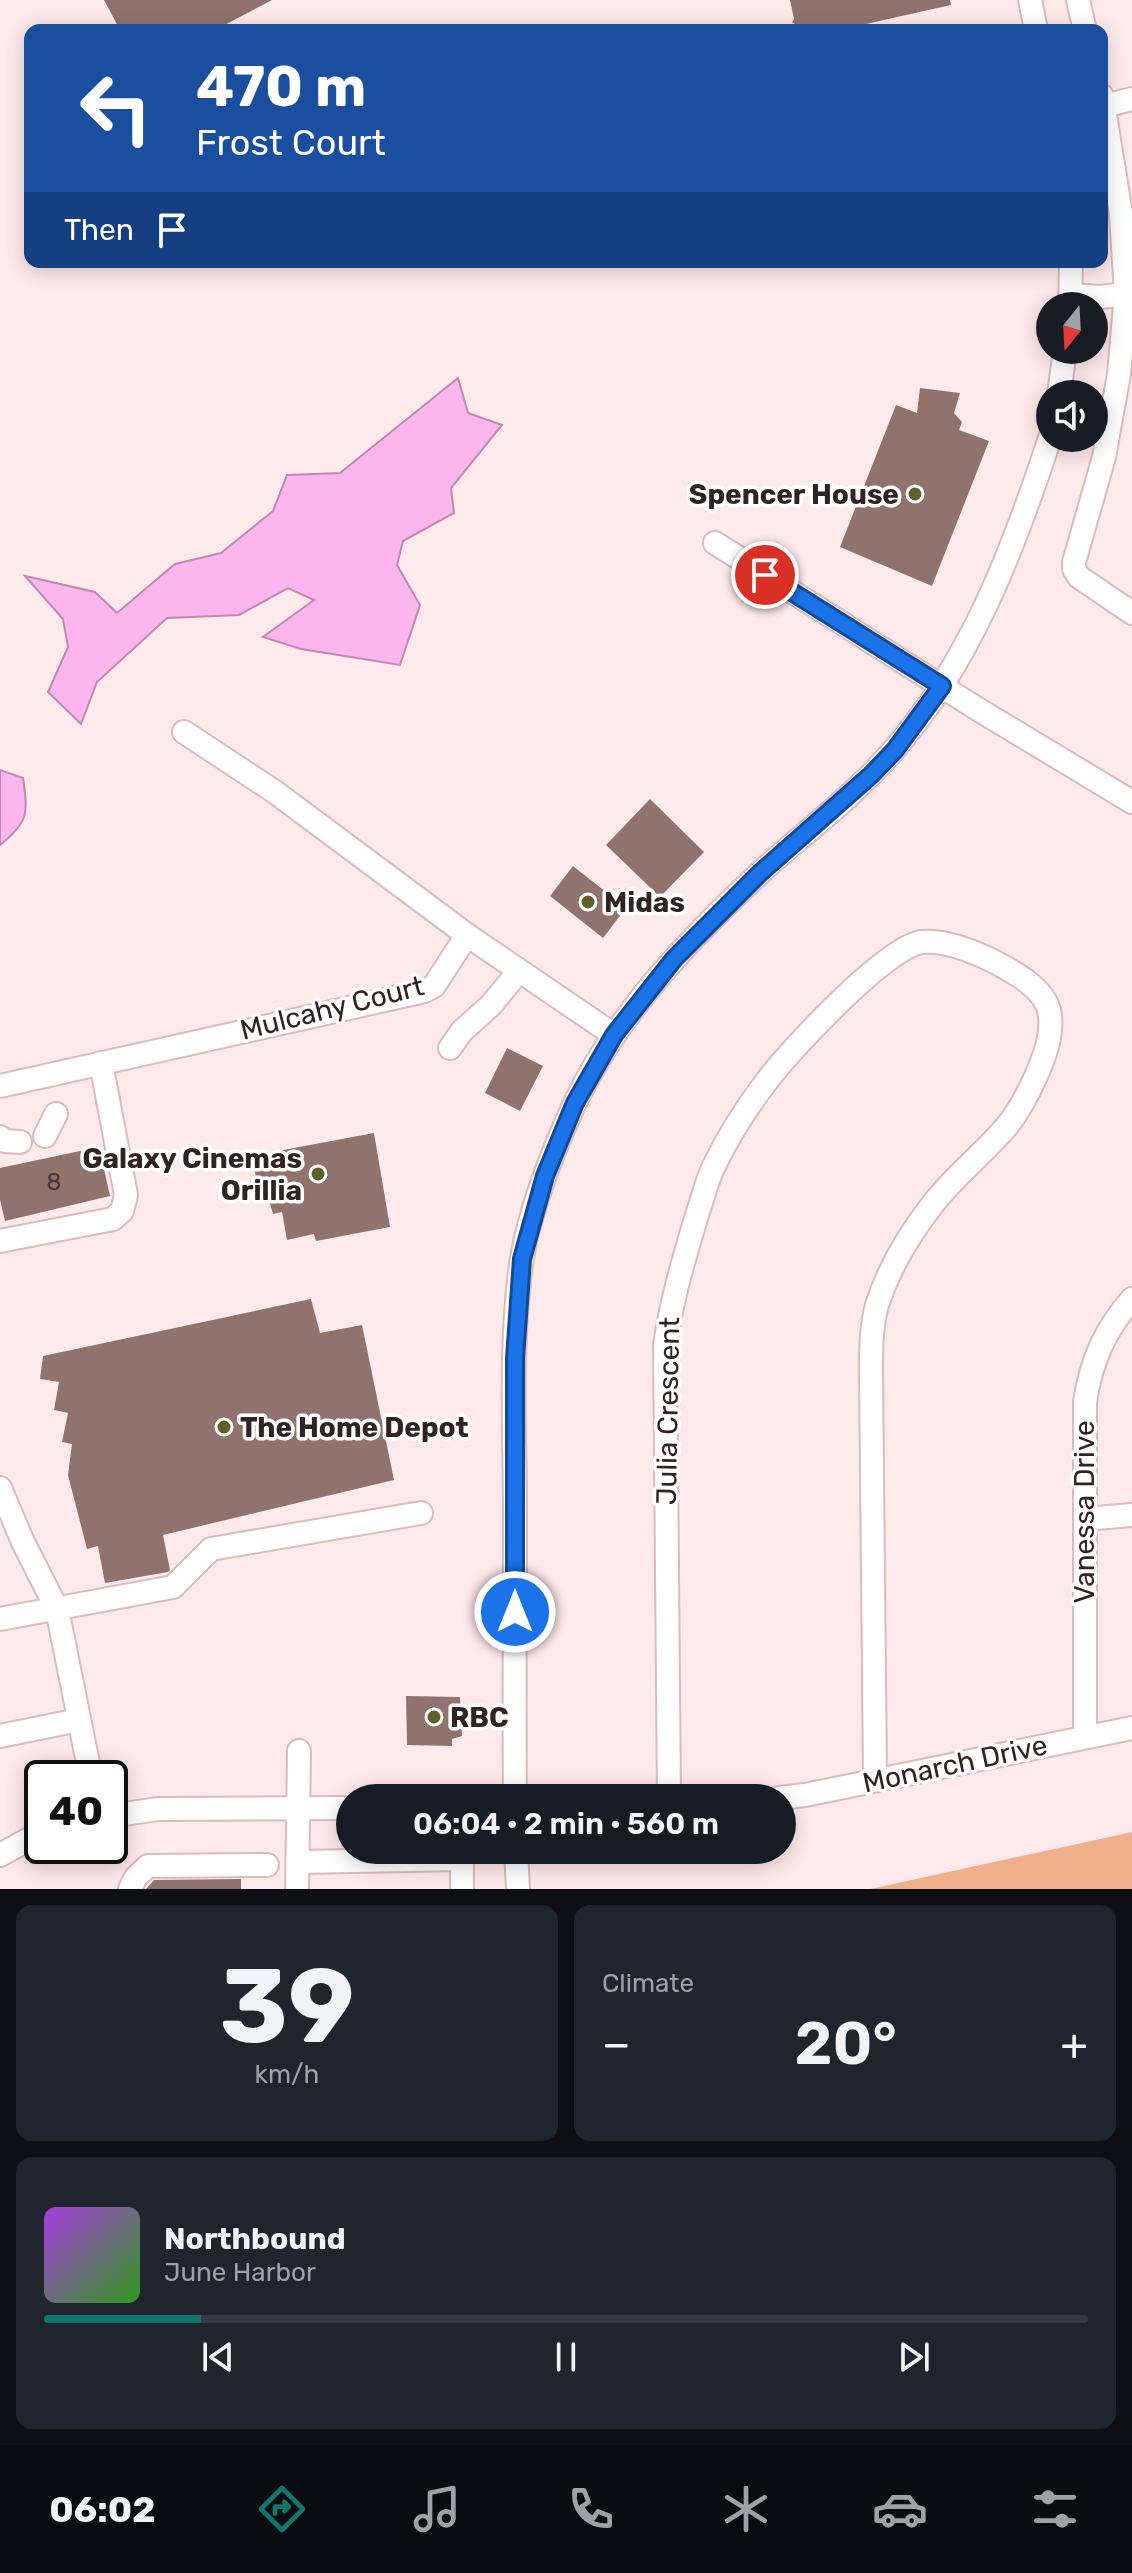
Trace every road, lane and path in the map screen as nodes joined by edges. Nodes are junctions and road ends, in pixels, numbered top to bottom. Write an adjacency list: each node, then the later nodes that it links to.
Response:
1 (1030, 0): 3 (street)
2 (1078, 0): 4 (street)
3 (1035, 24)
4 (1084, 24)
5 (1132, 99): 6 (street)
6 (1108, 101)
7 (1108, 132): 10 (street)
8 (1071, 268): 9 (street)
9 (1071, 292)
10 (1126, 294): 11 (street); 14 (street)
11 (1108, 296)
12 (1046, 452): 15 (street)
13 (715, 543): 15 (street)
14 (1132, 613)
15 (942, 686): 17 (street); 20 (street)
16 (184, 732): 18 (street)
17 (1132, 802)
18 (467, 935): 19 (street); 22 (street, Mulcahy Court)
19 (519, 971): 20 (street); 21 (street)
20 (614, 1035): 41 (street)
21 (450, 1048)
22 (101, 1063): 23 (street, Mulcahy Court); 26 (street)
23 (0, 1086)
24 (56, 1114): 25 (street)
25 (45, 1136)
26 (0, 1241)
27 (1132, 1299): 31 (street, Vanessa Drive)
28 (0, 1488): 32 (street)
29 (421, 1513): 32 (street)
30 (1132, 1515): 31 (street)
31 (1085, 1519): 37 (street, Vanessa Drive)
32 (57, 1609): 33 (street); 34 (street)
33 (0, 1619)
34 (79, 1720): 36 (street); 39 (street)
35 (1132, 1728): 37 (street, Monarch Drive)
36 (0, 1736)
37 (1085, 1737): 40 (street, Monarch Drive)
38 (299, 1751): 45 (street)
39 (87, 1760)
40 (875, 1780): 42 (street, Julia Crescent); 43 (street, Monarch Drive)
41 (515, 1784)
42 (669, 1784)
43 (796, 1795)
44 (336, 1808): 45 (street)
45 (298, 1809): 46 (street); 49 (street)
46 (128, 1813)
47 (24, 1842): 48 (street)
48 (0, 1855)
49 (298, 1862): 53 (street); 54 (street)
50 (517, 1864): 55 (street)
51 (267, 1865): 52 (street)
52 (130, 1889)
53 (297, 1889)
54 (462, 1889)
55 (518, 1889)

